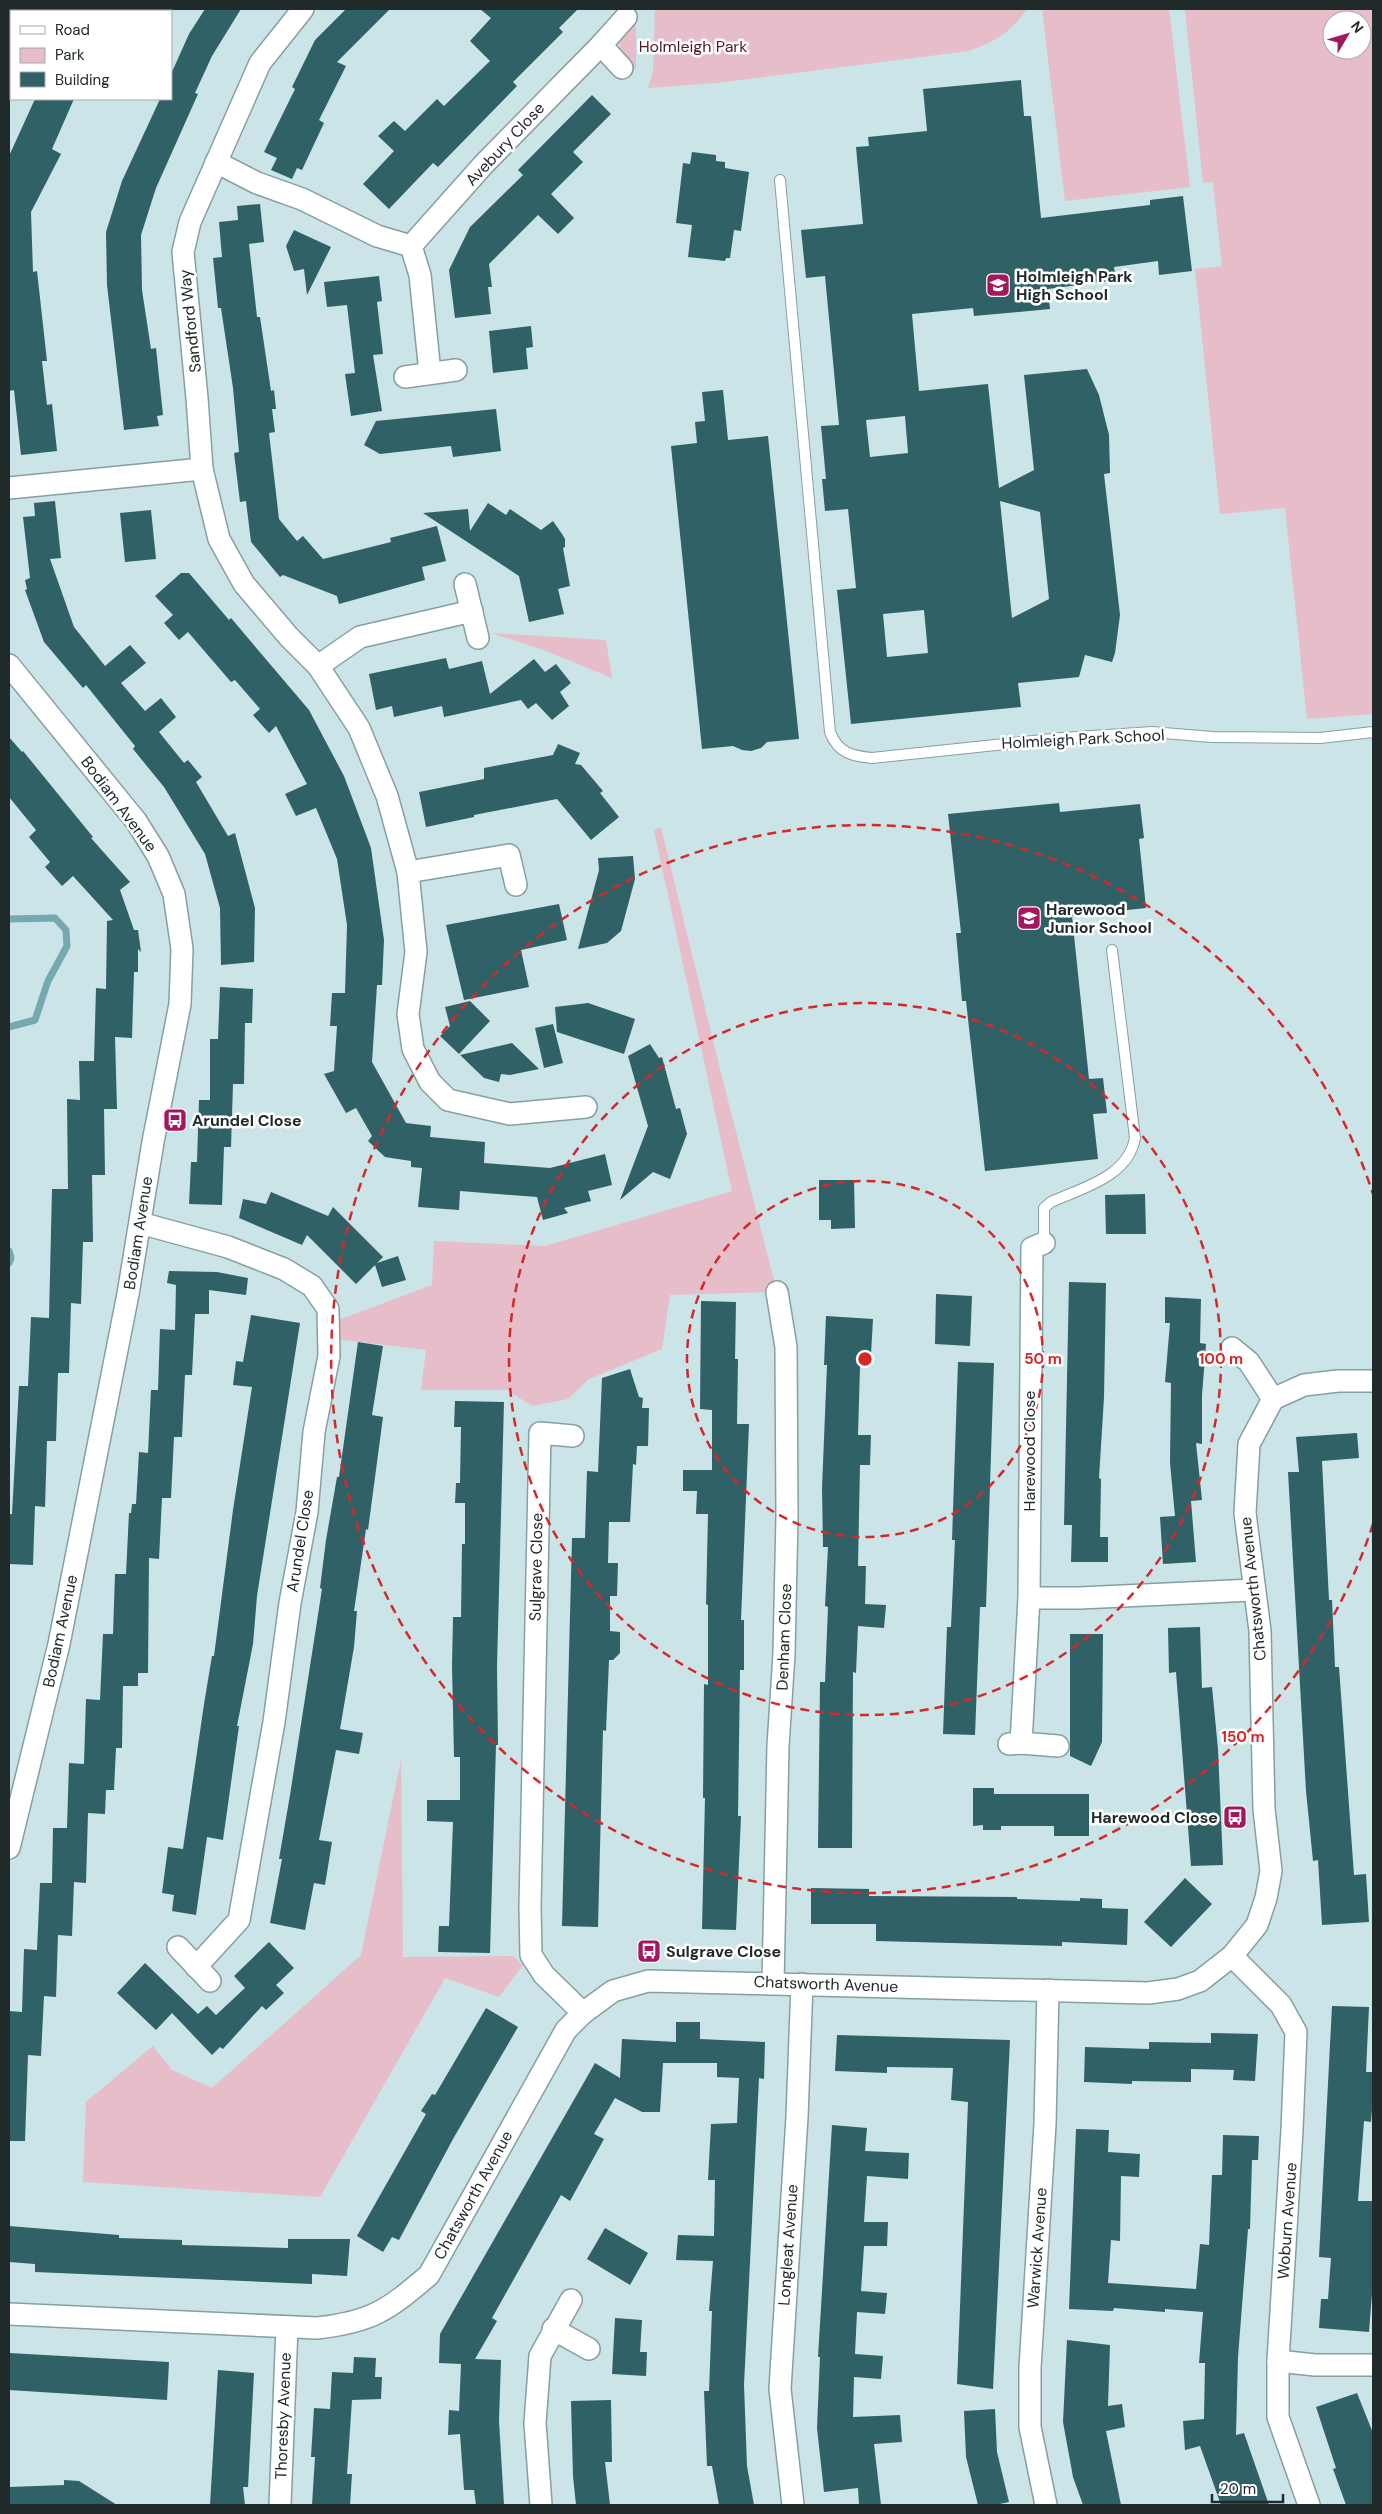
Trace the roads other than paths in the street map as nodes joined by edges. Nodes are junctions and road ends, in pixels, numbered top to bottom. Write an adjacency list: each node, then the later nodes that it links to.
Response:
1 (303, 9): 5 (street, Sandford Way)
2 (626, 17): 3 (street, Avebury Close)
3 (601, 45): 4 (street); 7 (street, Avebury Close)
4 (622, 68)
5 (216, 162): 7 (street); 11 (street, Sandford Way)
6 (780, 180): 18 (lane, Holmleigh Park School)
7 (411, 246): 9 (street)
8 (456, 370): 9 (street)
9 (430, 373): 10 (street)
10 (405, 377)
11 (202, 469): 12 (street); 17 (street, Sandford Way)
12 (9, 488)
13 (465, 584): 14 (street)
14 (472, 610): 15 (street); 17 (street)
15 (478, 638)
16 (9, 665): 23 (street, Bodiam Avenue)
17 (318, 666): 19 (street, Sandford Way)
18 (1373, 732)
19 (408, 872): 20 (street); 22 (street, Sandford Way)
20 (516, 885)
21 (1112, 950): 24 (lane)
22 (586, 1107)
23 (140, 1223): 33 (street, Bodiam Avenue); 34 (street, Arundel Close)
24 (1044, 1243): 31 (street, Harewood Close)
25 (778, 1292): 36 (street, Denham Close)
26 (1232, 1348): 28 (street)
27 (1373, 1382): 28 (street)
28 (1273, 1399): 30 (street, Chatsworth Avenue)
29 (572, 1436): 39 (street, Sulgrave Close)
30 (1253, 1590): 31 (street); 35 (street, Chatsworth Avenue)
31 (1029, 1598): 32 (street, Harewood Close)
32 (1058, 1746)
33 (9, 1848)
34 (178, 1947)
35 (1232, 1956): 38 (street, Chatsworth Avenue); 45 (street, Woburn Avenue)
36 (773, 1983): 37 (street, Chatsworth Avenue); 39 (street, Chatsworth Avenue)
37 (802, 1984): 38 (street, Chatsworth Avenue); 49 (street, Longleat Avenue)
38 (1048, 1990): 50 (street, Warwick Avenue)
39 (583, 2013): 42 (street, Chatsworth Avenue)
40 (571, 2300): 43 (street)
41 (9, 2314): 42 (street, Chatsworth Avenue)
42 (286, 2327): 47 (street, Thoresby Avenue)
43 (553, 2329): 44 (street); 48 (street)
44 (589, 2349)
45 (1278, 2361): 46 (street); 51 (street, Woburn Avenue)
46 (1373, 2364)
47 (280, 2505)
48 (540, 2505)
49 (793, 2505)
50 (1046, 2505)
51 (1309, 2505)

